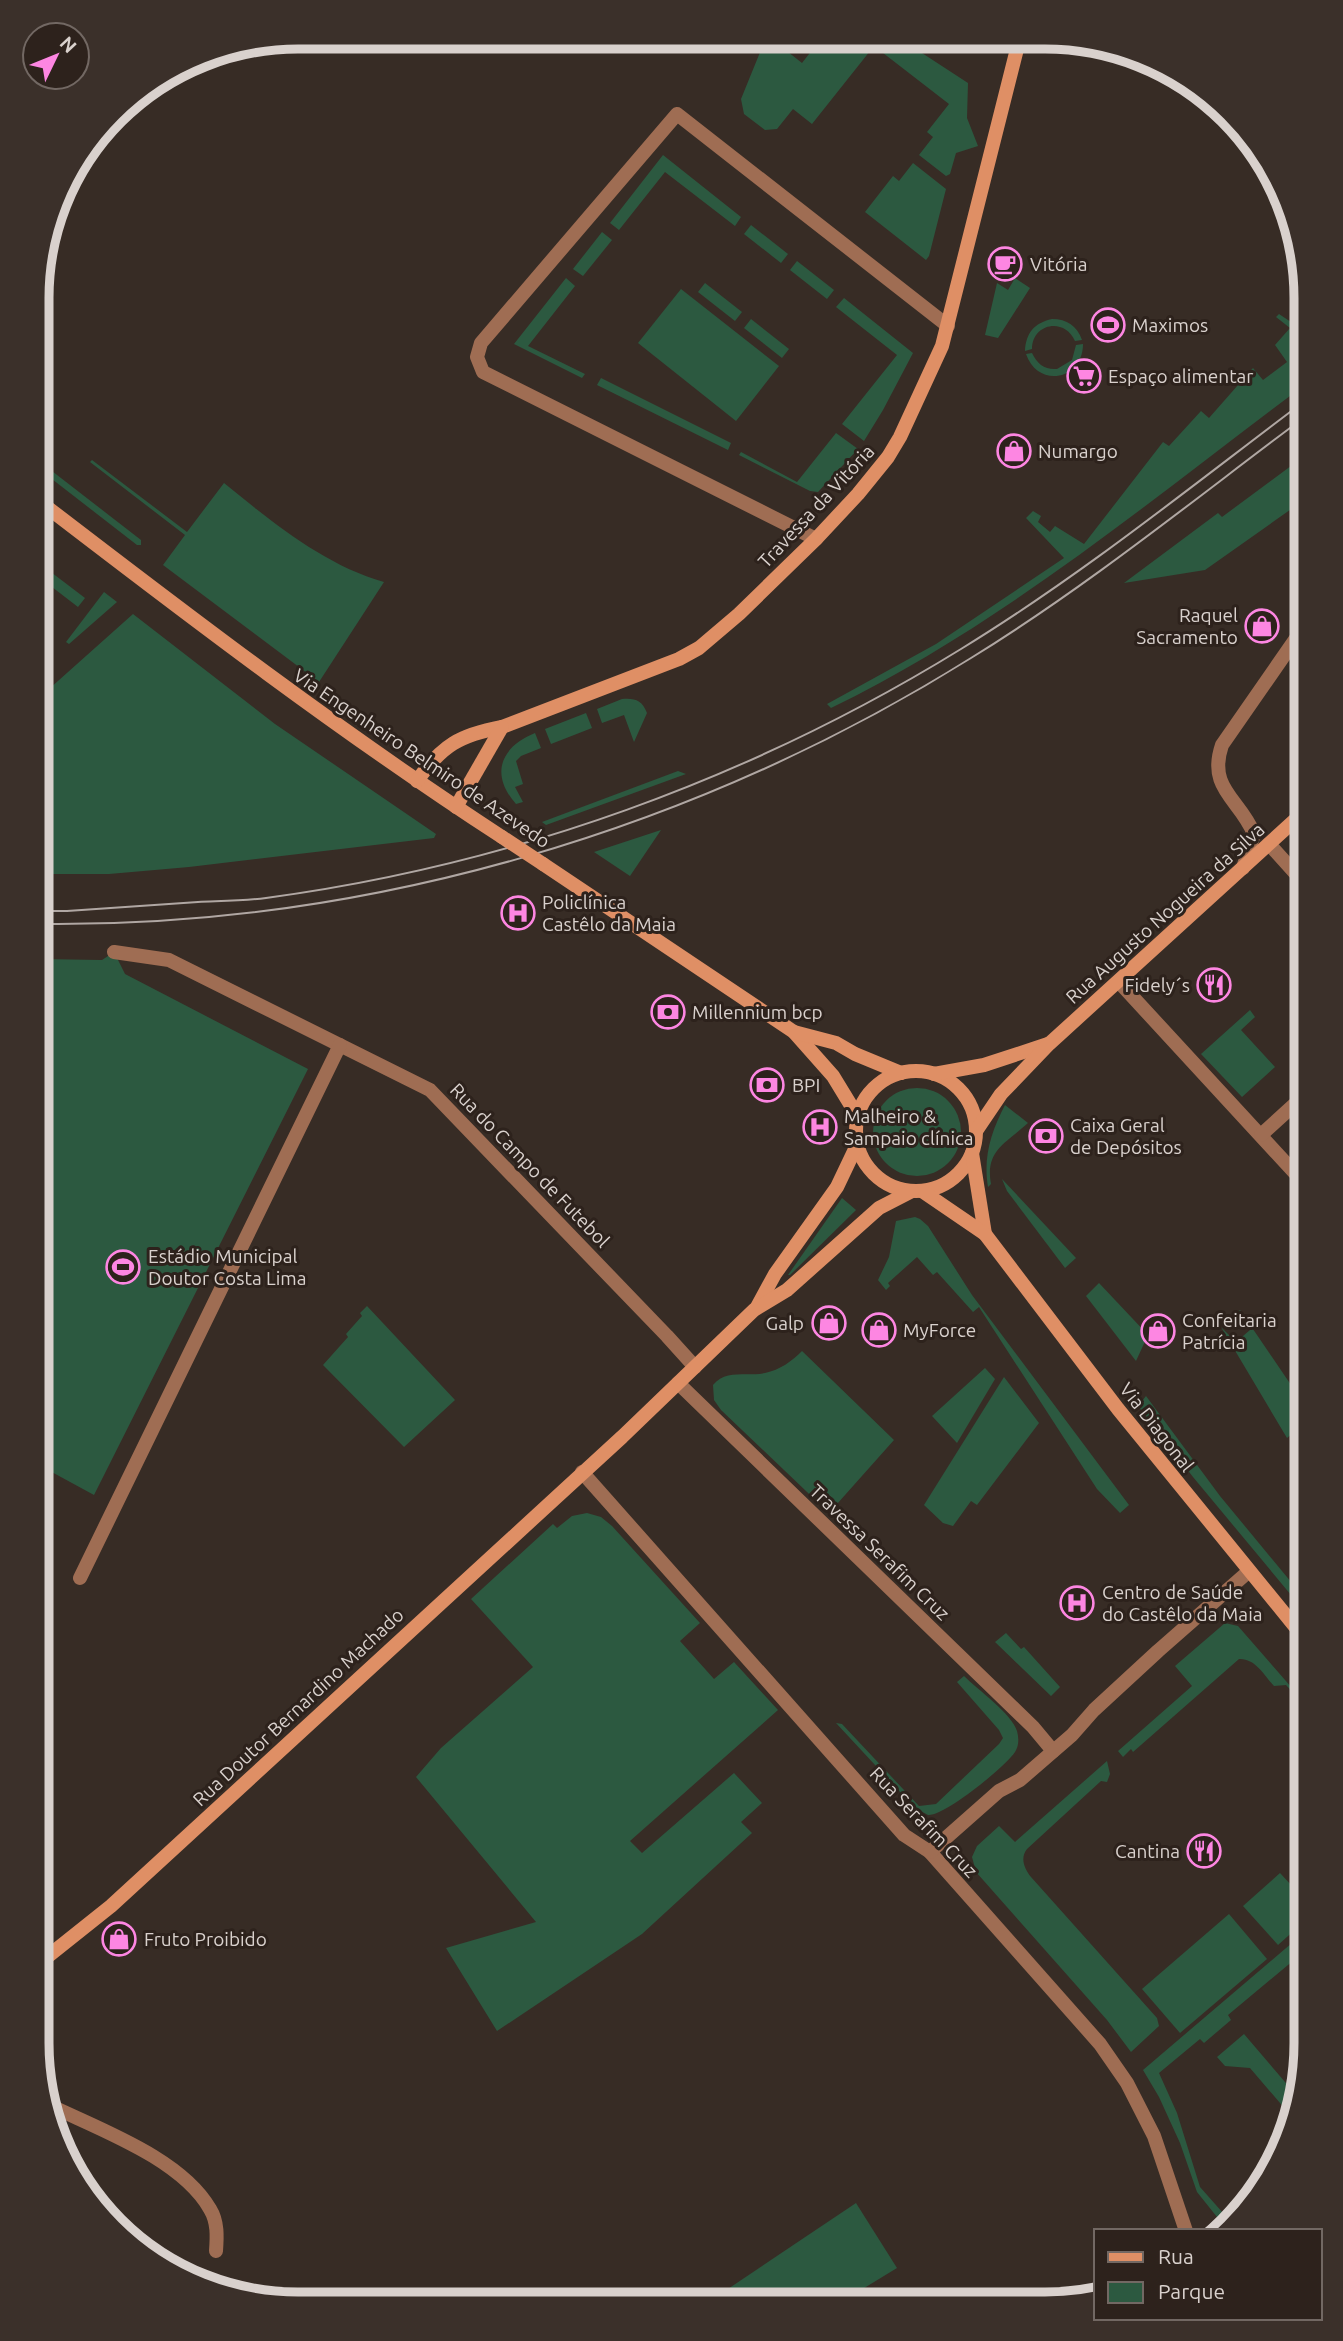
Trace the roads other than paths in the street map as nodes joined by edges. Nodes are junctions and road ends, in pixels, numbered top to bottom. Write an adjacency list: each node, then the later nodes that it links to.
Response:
1 (1017, 49): 2 (main road, Travessa da Vitória)
2 (948, 326): 4 (main road, Travessa da Vitória); 4 (street)
3 (49, 509): 7 (main road, Via Engenheiro Belmiro de Azevedo)
4 (816, 539): 6 (main road, Travessa da Vitória)
5 (1294, 641): 11 (street)
6 (502, 727): 7 (main road, Travessa da Vitória); 8 (main road)
7 (418, 781): 8 (main road, Via Engenheiro Belmiro de Azevedo)
8 (456, 807): 15 (main road, Via Engenheiro Belmiro de Azevedo, bridge)
9 (1294, 821): 10 (main road, Rua Augusto Nogueira da Silva)
10 (1269, 844): 11 (main road, Rua Augusto Nogueira da Silva); 12 (street)
11 (1242, 868): 14 (main road, Rua Augusto Nogueira da Silva)
12 (1294, 872)
13 (114, 952): 17 (street, Rua do Campo de Futebol)
14 (1118, 982): 16 (main road, Rua Augusto Nogueira da Silva); 23 (street)
15 (794, 1032): 18 (main road, Via Engenheiro Belmiro de Azevedo); 21 (main road, Via Engenheiro Belmiro de Azevedo)
16 (1049, 1044): 19 (main road, Rua Augusto Nogueira da Silva); 22 (main road, Rua Augusto Nogueira da Silva)
17 (340, 1045): 30 (street, Rua do Campo de Futebol); 34 (street)
18 (901, 1073): 19 (main road); 21 (main road)
19 (934, 1074): 22 (main road)
20 (1294, 1105): 23 (street)
21 (858, 1118): 24 (main road)
22 (976, 1131): 25 (main road)
23 (1261, 1135): 26 (street)
24 (858, 1145): 27 (main road); 29 (main road)
25 (972, 1153): 27 (main road); 28 (main road, Via Diagonal)
26 (1294, 1172)
27 (917, 1191): 28 (main road, Via Diagonal); 29 (main road)
28 (985, 1234): 33 (main road, Via Diagonal)
29 (754, 1310): 30 (main road)
30 (695, 1367): 31 (main road)
31 (678, 1383): 32 (main road); 36 (street, Travessa Serafim Cruz)
32 (582, 1472): 37 (street, Rua Serafim Cruz); 38 (main road, Rua Doutor Bernardino Machado)
33 (1248, 1572): 35 (main road, Via Diagonal); 36 (street)
34 (80, 1578)
35 (1294, 1626)
36 (1053, 1751): 37 (street)
37 (930, 1852): 40 (street, Rua Serafim Cruz)
38 (49, 1955)
39 (58, 2109): 41 (street)
40 (1185, 2229)
41 (216, 2251)

